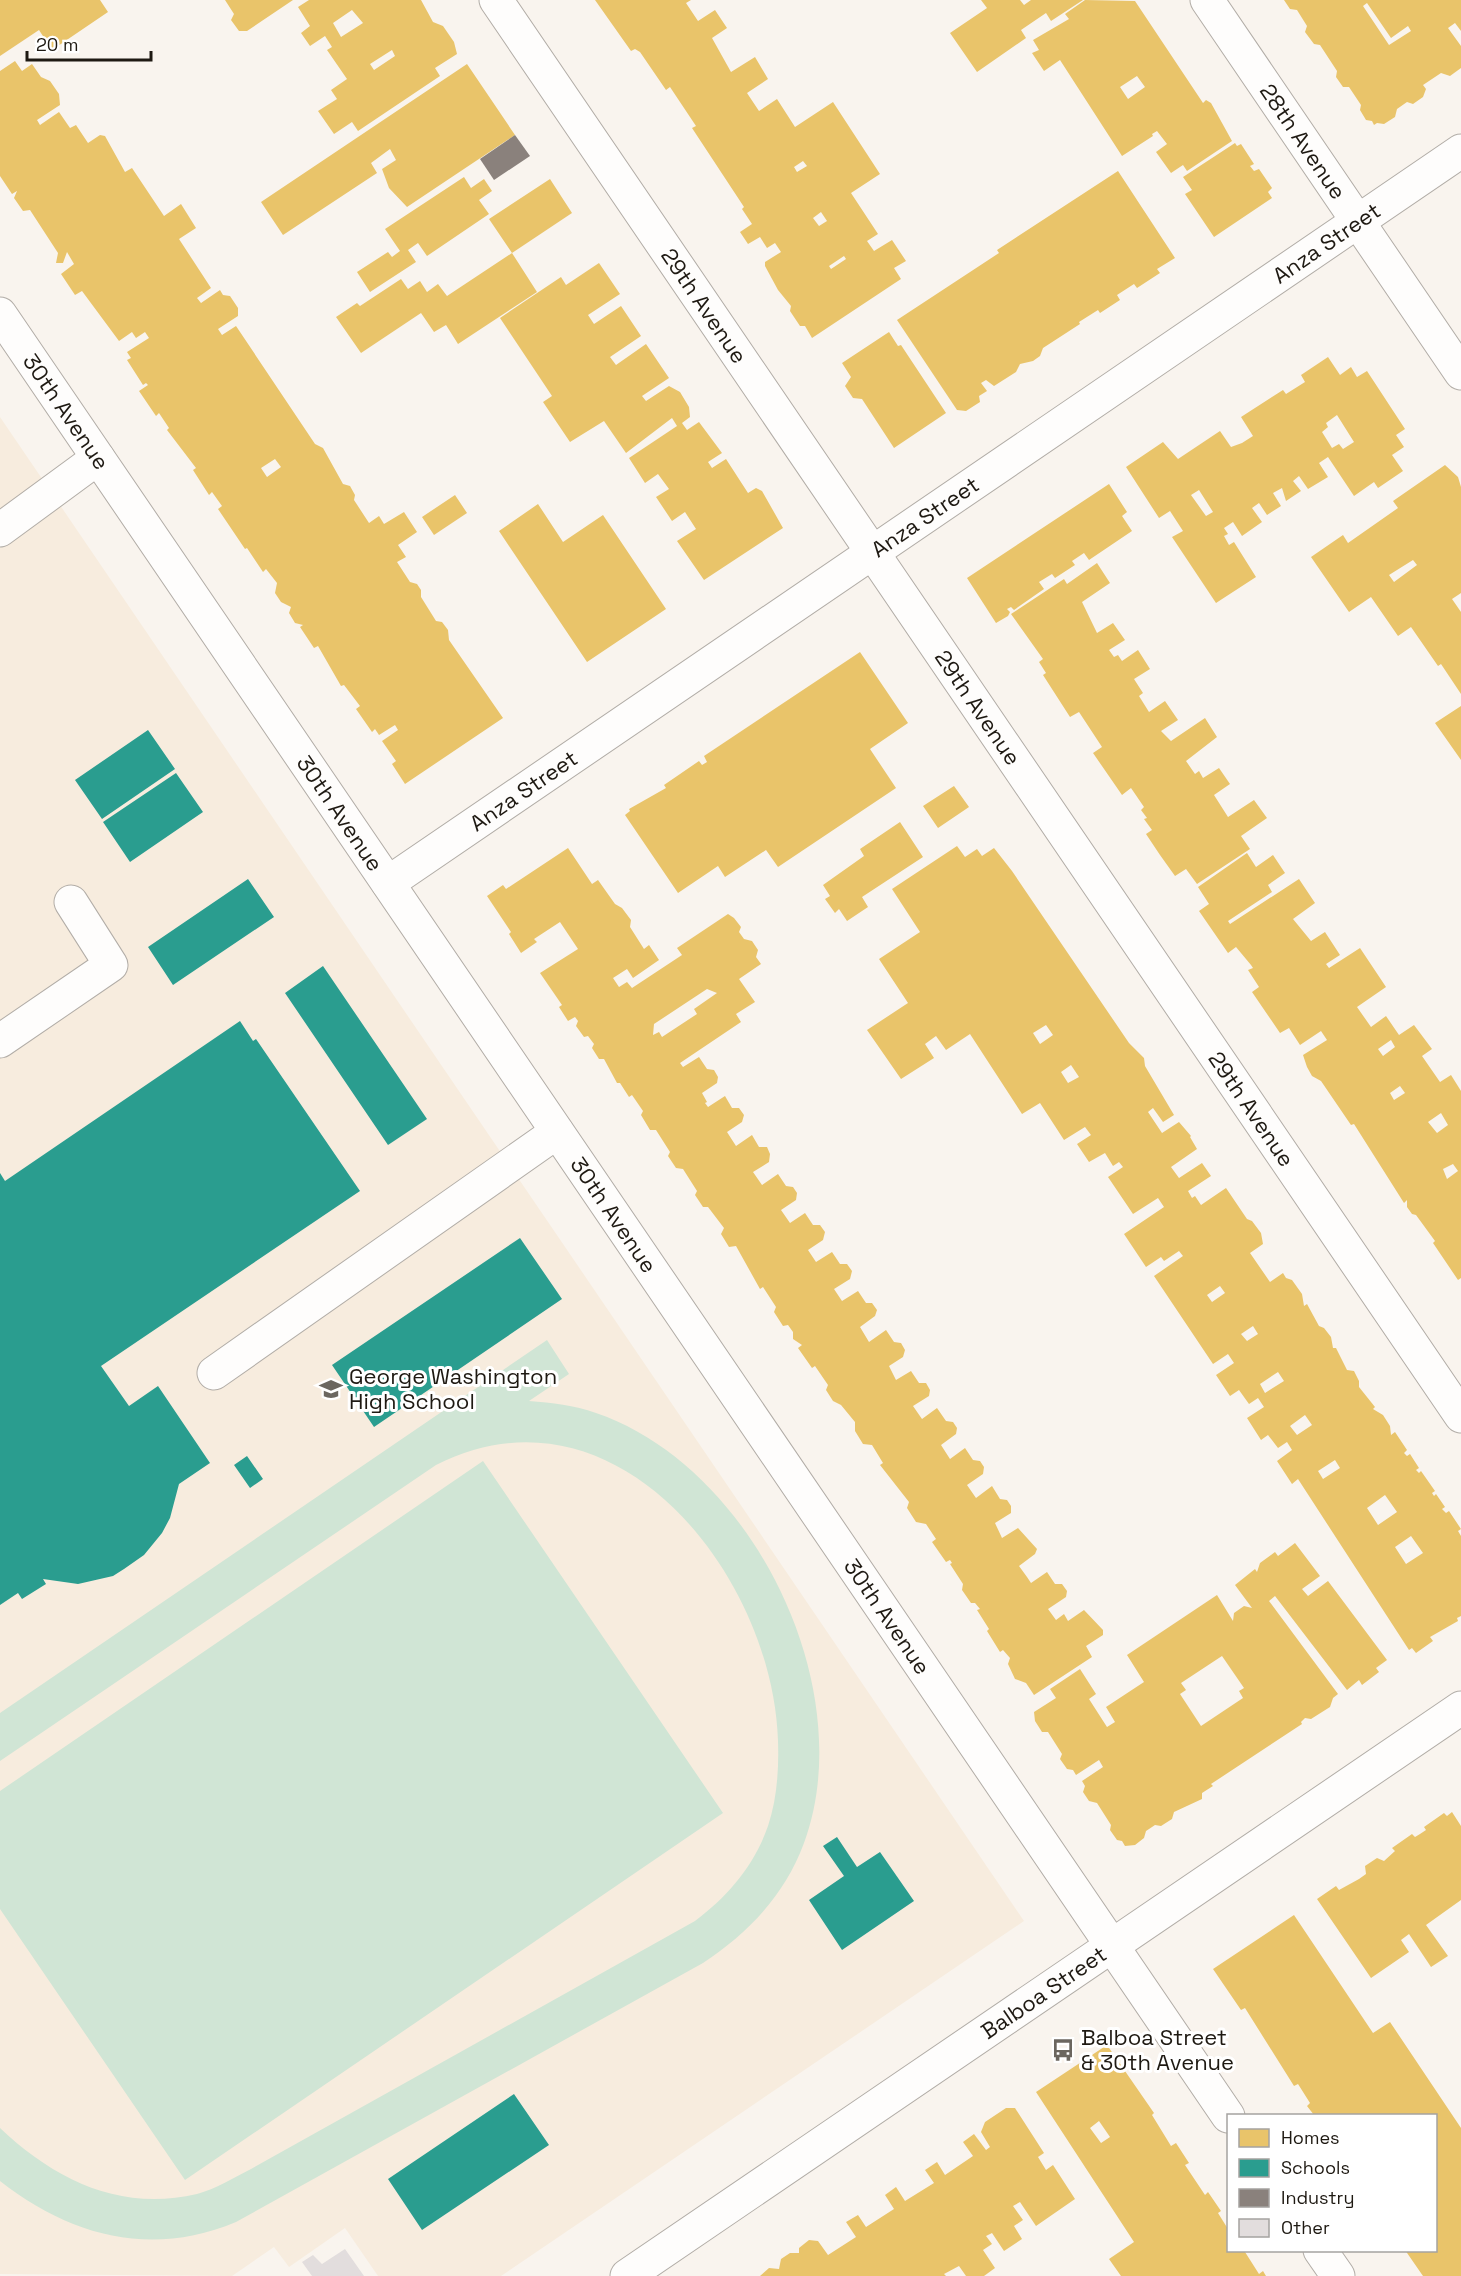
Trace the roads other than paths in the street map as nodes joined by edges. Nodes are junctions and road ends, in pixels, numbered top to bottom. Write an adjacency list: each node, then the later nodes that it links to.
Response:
1 (496, 0): 9 (street, 29th Avenue)
2 (1207, 0): 4 (street, 28th Avenue)
3 (1461, 151): 4 (street, Anza Street)
4 (1358, 221): 6 (street, 28th Avenue); 9 (street, Anza Street)
5 (0, 314): 7 (street, 30th Avenue)
6 (1461, 373)
7 (98, 458): 8 (street); 10 (street, 30th Avenue)
8 (0, 530)
9 (872, 552): 10 (street, Anza Street); 15 (street, 29th Avenue)
10 (388, 883): 13 (street, 30th Avenue)
11 (71, 902): 12 (street)
12 (0, 1041)
13 (557, 1132): 14 (street); 17 (street, 30th Avenue)
14 (214, 1373)
15 (1461, 1416)
16 (1461, 1708): 17 (street, Balboa Street)
17 (1112, 1946): 18 (street, 30th Avenue); 20 (street, Balboa Street)
18 (1227, 2115)
19 (1321, 2252): 21 (street)
20 (627, 2276)
21 (1338, 2276)

